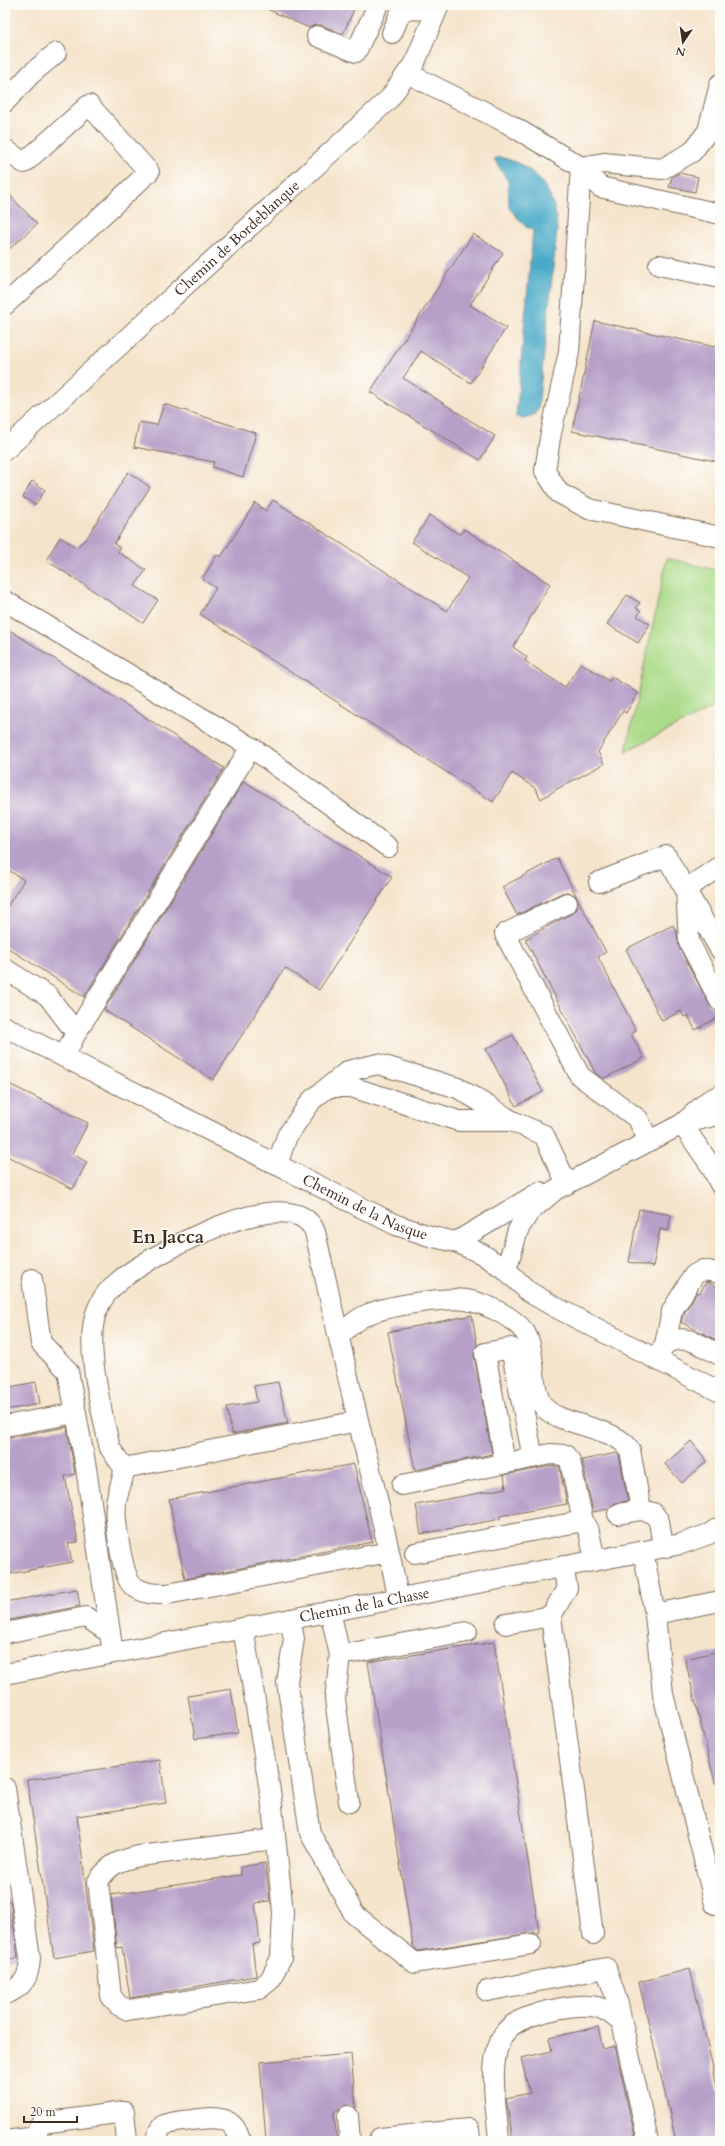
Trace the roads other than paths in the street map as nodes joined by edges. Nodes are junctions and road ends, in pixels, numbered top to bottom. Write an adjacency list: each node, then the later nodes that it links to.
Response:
1 (378, 5): 5 (street)
2 (395, 7): 3 (street); 4 (street)
3 (438, 7): 7 (street, Chemin de Bordeblanque)
4 (392, 33)
5 (317, 36)
6 (56, 53): 9 (street)
7 (408, 74): 11 (street); 16 (street, Chemin de Bordeblanque)
8 (720, 84): 11 (street)
9 (5, 102)
10 (5, 149): 15 (street)
11 (581, 168): 12 (street); 17 (street)
12 (720, 214)
13 (659, 265): 14 (street)
14 (720, 278)
15 (5, 305)
16 (5, 450)
17 (720, 537)
18 (5, 601): 19 (street)
19 (251, 747): 20 (street); 29 (street)
20 (388, 847)
21 (720, 871): 23 (street)
22 (599, 882): 23 (street)
23 (686, 889): 25 (street); 27 (street)
24 (567, 903): 36 (street)
25 (720, 949)
26 (5, 969): 29 (street)
27 (720, 1001)
28 (5, 1027): 30 (street, Chemin de la Nasque)
29 (76, 1034): 30 (street)
30 (64, 1057): 37 (street, Chemin de la Nasque)
31 (329, 1087): 34 (street); 34 (street); 37 (street)
32 (720, 1095): 35 (street)
33 (720, 1114): 35 (street)
34 (512, 1121): 39 (street)
35 (682, 1124): 36 (street); 38 (street)
36 (649, 1141): 39 (street)
37 (277, 1165): 40 (street, Chemin de la Nasque)
38 (720, 1184)
39 (561, 1187): 40 (street); 41 (street)
40 (456, 1242): 41 (street, Chemin de la Nasque)
41 (506, 1270): 45 (street, Chemin de la Nasque)
42 (720, 1273): 45 (street)
43 (32, 1279): 48 (street)
44 (339, 1337): 49 (street); 53 (street); 55 (street)
45 (660, 1351): 46 (street); 47 (street, Chemin de la Nasque)
46 (720, 1356)
47 (720, 1392)
48 (76, 1413): 50 (street); 75 (street)
49 (358, 1421): 53 (street); 61 (street)
50 (5, 1426)
51 (533, 1458): 52 (street); 52 (street); 57 (street)
52 (505, 1463): 54 (street)
53 (124, 1468): 61 (street)
54 (402, 1485)
55 (641, 1510): 56 (street); 59 (street)
56 (618, 1514)
57 (583, 1521): 62 (street); 63 (street)
58 (719, 1530): 59 (street, Chemin de la Chasse)
59 (663, 1547): 60 (street, Chemin de la Chasse)
60 (643, 1551): 63 (street, Chemin de la Chasse); 68 (street)
61 (389, 1552): 65 (street)
62 (415, 1553)
63 (595, 1560): 64 (street, Chemin de la Chasse)
64 (563, 1566): 65 (street, Chemin de la Chasse); 69 (street)
65 (398, 1598): 67 (street, Chemin de la Chasse)
66 (720, 1601): 68 (street)
67 (330, 1611): 70 (street, Chemin de la Chasse); 77 (street)
68 (655, 1614): 82 (street)
69 (551, 1616): 71 (street); 83 (street)
70 (290, 1619): 72 (street, Chemin de la Chasse); 84 (street)
71 (506, 1624)
72 (243, 1628): 76 (street, Chemin de la Chasse); 81 (street)
73 (5, 1632): 75 (street)
74 (467, 1632): 77 (street)
75 (110, 1633): 76 (street)
76 (113, 1653): 78 (street, Chemin de la Chasse)
77 (340, 1655): 80 (street)
78 (5, 1674)
79 (5, 1788): 86 (street)
80 (349, 1802)
81 (275, 1839): 81 (street)
82 (716, 1904)
83 (593, 1934)
84 (531, 1944)
85 (487, 1990): 87 (street)
86 (5, 1994)
87 (622, 2023): 97 (street); 98 (street)
88 (348, 2116): 96 (street)
89 (470, 2135): 91 (street)
90 (35, 2139): 92 (street); 93 (street)
91 (380, 2139)
92 (6, 2141)
93 (127, 2141)
94 (157, 2141): 95 (street)
95 (240, 2141)
96 (350, 2141)
97 (499, 2141)
98 (648, 2141)

